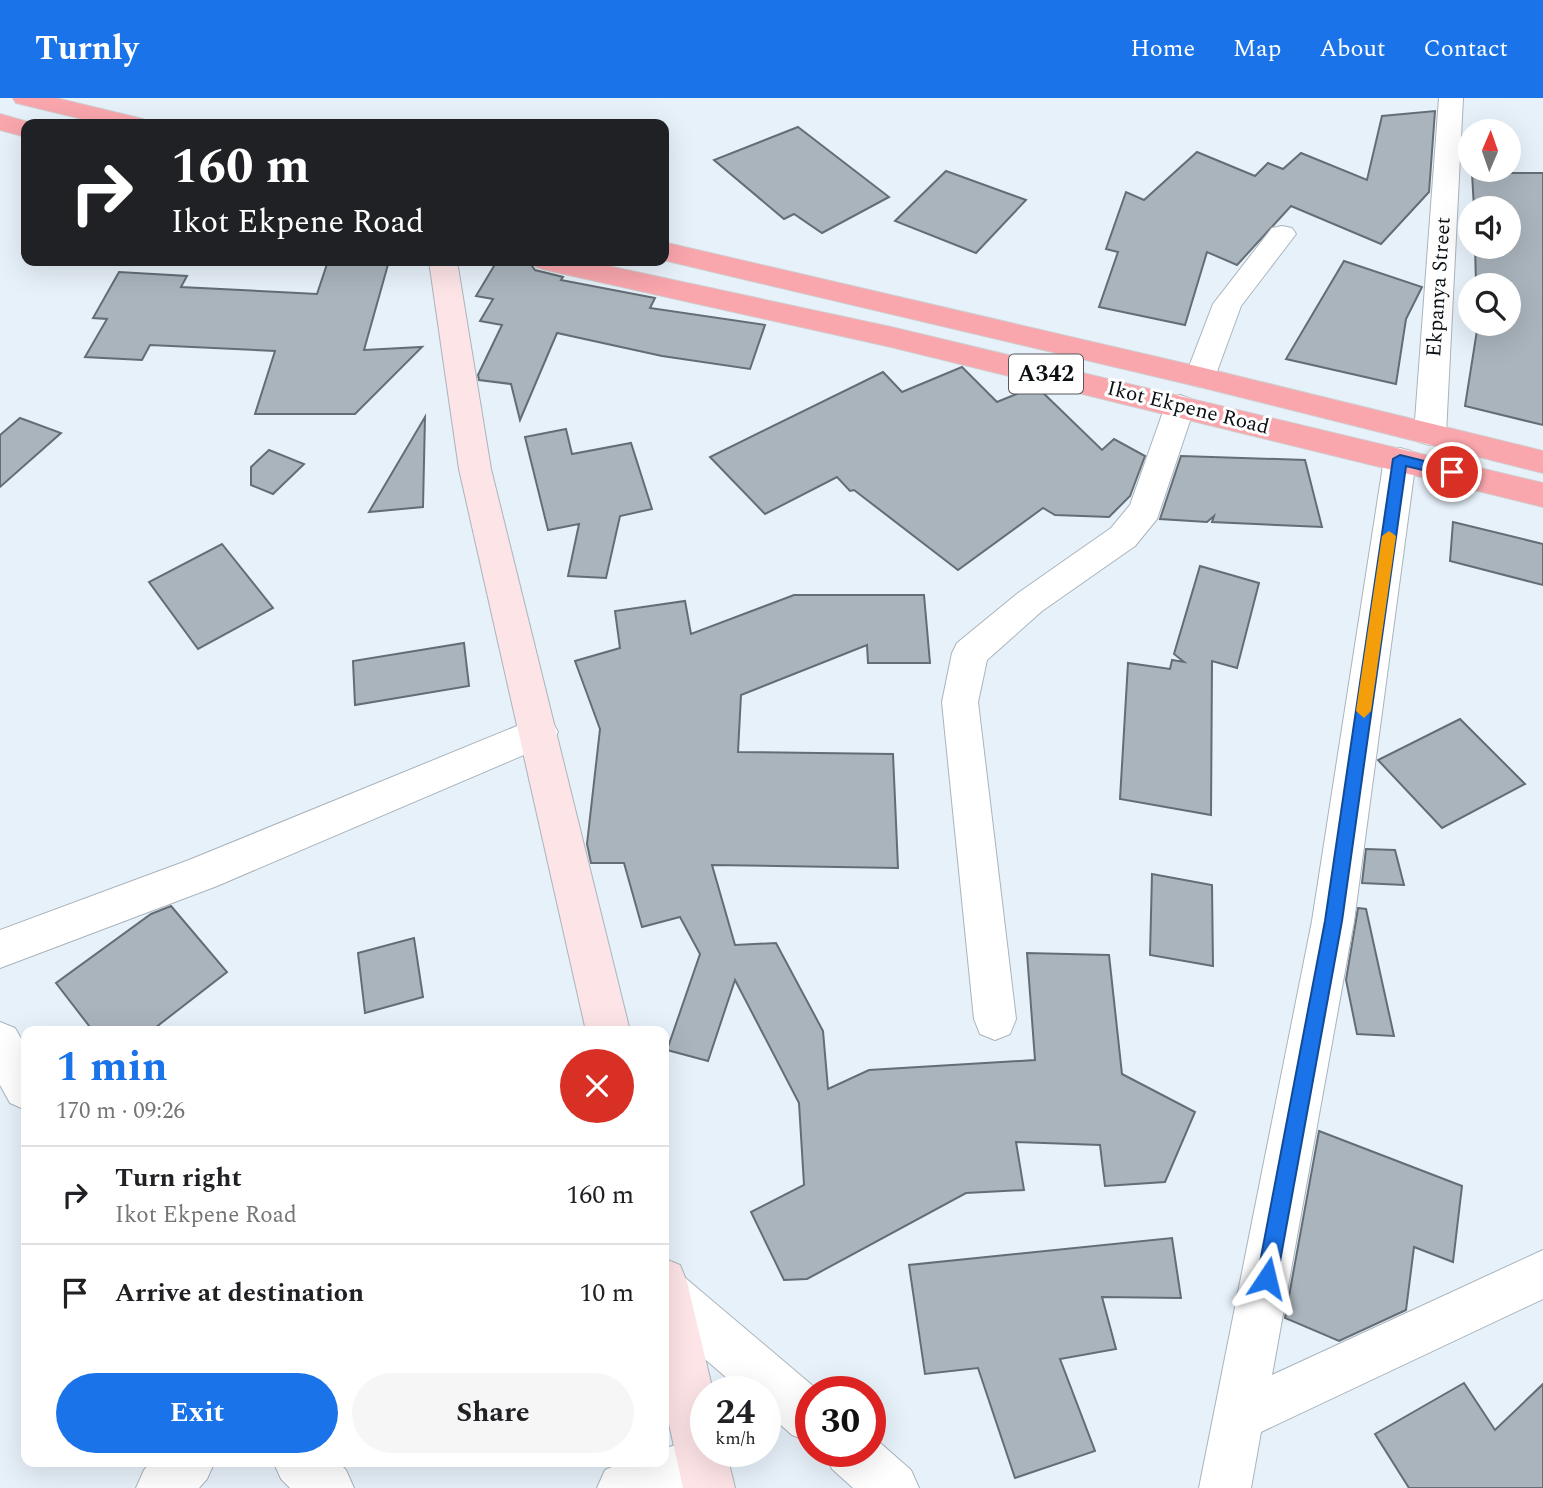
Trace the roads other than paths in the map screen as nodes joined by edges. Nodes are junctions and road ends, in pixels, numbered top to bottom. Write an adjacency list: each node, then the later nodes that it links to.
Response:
1 (25, 98): 3 (highway)
2 (1451, 98): 13 (street, Ekpanya Street)
3 (113, 119)
4 (0, 122): 5 (highway)
5 (21, 128)
6 (1282, 234): 12 (street)
7 (669, 252): 10 (highway, Ikot Ekpene Road / A342)
8 (444, 266): 16 (street)
9 (569, 266): 11 (highway, Ikot Ekpene Road / A342)
10 (906, 310): 11 (highway); 12 (highway, Ikot Ekpene Road / A342)
11 (891, 337): 12 (highway, Ikot Ekpene Road / A342)
12 (1190, 392): 13 (highway, Ikot Ekpene Road / A342); 18 (street)
13 (1415, 447): 14 (highway, Ikot Ekpene Road / A342); 15 (highway, Ikot Ekpene Road / A342); 26 (street, Ekpanya Street)
14 (1543, 462)
15 (1543, 495)
16 (539, 732): 17 (street); 19 (street)
17 (0, 949)
18 (995, 1019)
19 (607, 1026)
20 (0, 1043): 21 (street)
21 (21, 1079)
22 (1543, 1274): 26 (street)
23 (669, 1292): 25 (street)
24 (669, 1306): 30 (street)
25 (795, 1404)
26 (1242, 1415): 35 (street, Ekpanya Street)
27 (183, 1467): 31 (street)
28 (305, 1467): 32 (street)
29 (869, 1467): 34 (street)
30 (706, 1475): 33 (street)
31 (162, 1488)
32 (328, 1488)
33 (623, 1488)
34 (893, 1488)
35 (1225, 1488)

